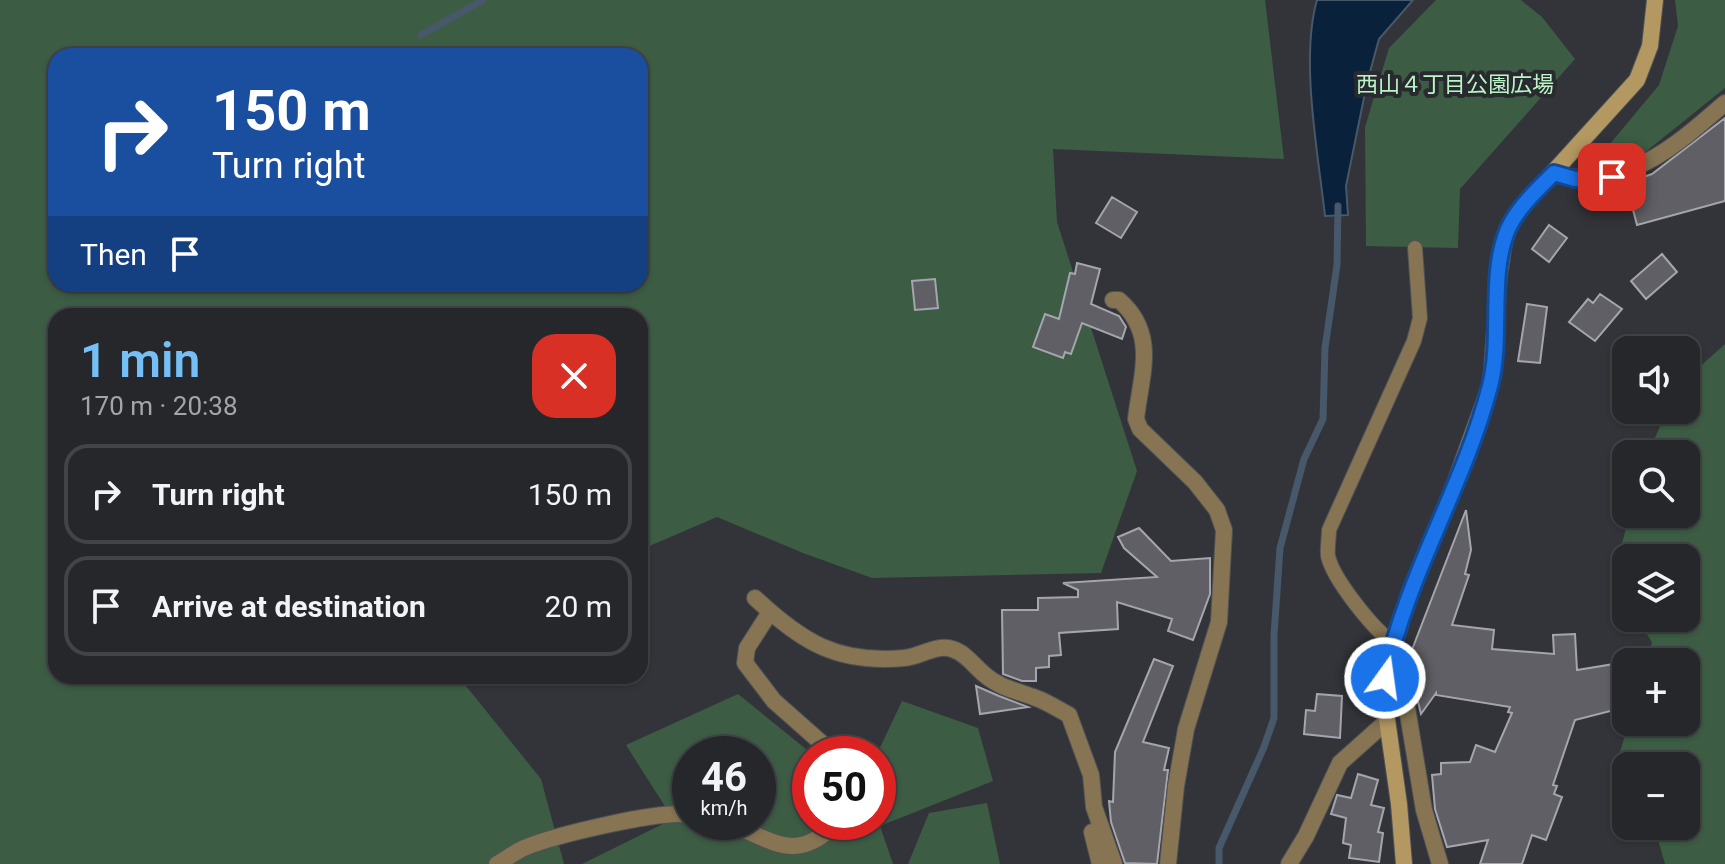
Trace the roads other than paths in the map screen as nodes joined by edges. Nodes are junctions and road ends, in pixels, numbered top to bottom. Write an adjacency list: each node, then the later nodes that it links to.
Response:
1 (1655, 0): 3 (main road)
2 (1725, 103): 3 (street)
3 (1554, 173): 8 (main road)
4 (1415, 248): 8 (lane)
5 (1113, 300): 19 (street)
6 (755, 598): 7 (street)
7 (770, 612): 11 (street); 12 (street)
8 (1393, 643): 9 (main road)
9 (1385, 678): 10 (main road); 22 (street)
10 (1387, 721): 20 (street); 21 (main road)
11 (814, 736)
12 (1094, 807): 17 (street); 18 (street)
13 (672, 814): 16 (street)
14 (762, 840): 15 (street)
15 (821, 840)
16 (497, 864)
17 (1100, 864)
18 (1114, 864)
19 (1168, 864)
20 (1289, 864)
21 (1404, 864)
22 (1440, 864)

